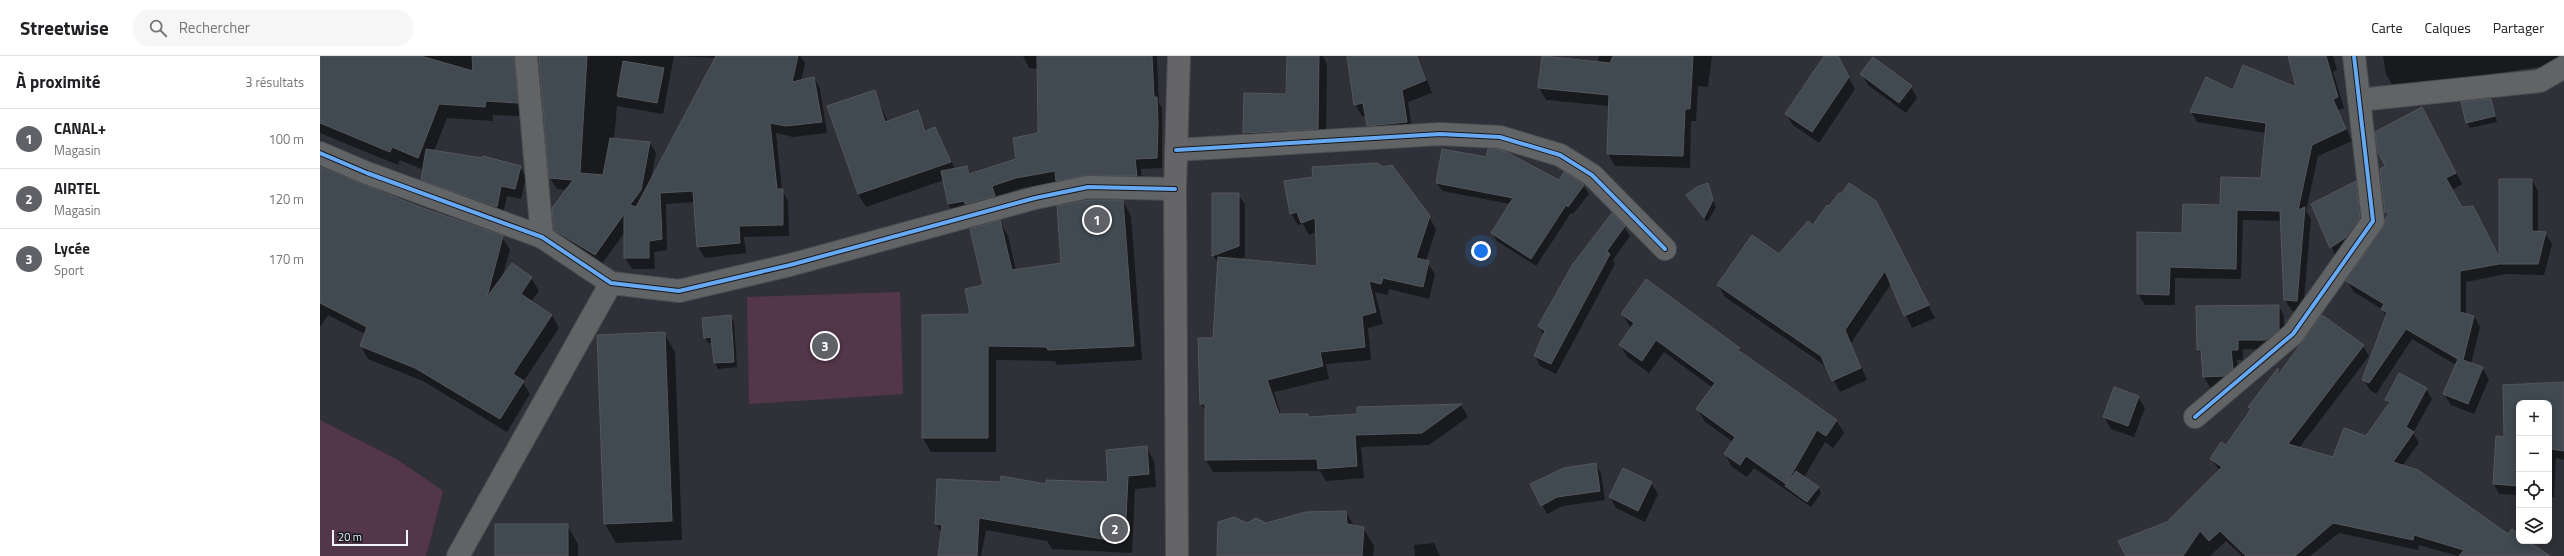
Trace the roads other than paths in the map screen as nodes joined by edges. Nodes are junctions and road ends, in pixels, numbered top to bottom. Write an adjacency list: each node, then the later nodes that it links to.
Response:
1 (526, 56): 9 (street)
2 (1179, 56): 6 (main road)
3 (2354, 56): 5 (street)
4 (2564, 66): 5 (street)
5 (2359, 100): 12 (street)
6 (1176, 150): 8 (main road); 10 (street)
7 (320, 153): 9 (street)
8 (1174, 189): 11 (street); 14 (main road)
9 (542, 237): 11 (street)
10 (1665, 249)
11 (611, 283): 13 (street)
12 (2196, 417)
13 (458, 556)
14 (1177, 556)

